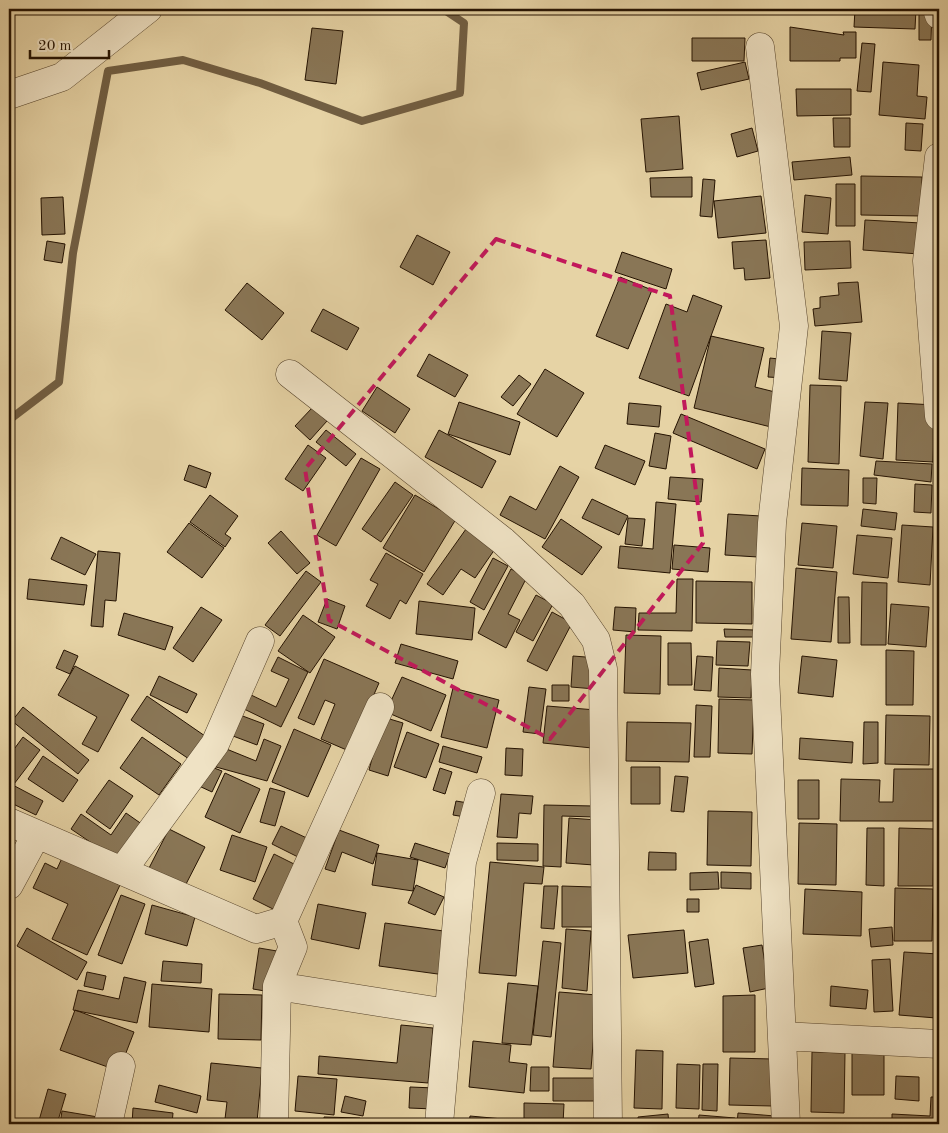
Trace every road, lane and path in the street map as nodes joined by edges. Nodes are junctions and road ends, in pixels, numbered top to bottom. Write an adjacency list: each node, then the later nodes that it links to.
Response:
1 (148, 9): 5 (street)
2 (937, 9): 3 (street)
3 (939, 15)
4 (760, 47): 19 (street)
5 (9, 95)
6 (939, 157): 8 (street)
7 (290, 374): 25 (street)
8 (939, 416)
9 (260, 641): 14 (street)
10 (380, 707): 16 (street)
11 (481, 793): 18 (street)
12 (9, 822): 13 (street)
13 (36, 835): 14 (street); 15 (street)
14 (122, 872): 16 (street)
15 (9, 885)
16 (283, 920): 17 (street)
17 (276, 986): 18 (street); 23 (street)
18 (448, 1013): 24 (street)
19 (782, 1036): 20 (street); 26 (street)
20 (939, 1044)
21 (121, 1066): 22 (street)
22 (108, 1124)
23 (274, 1124)
24 (439, 1124)
25 (608, 1124)
26 (786, 1124)

